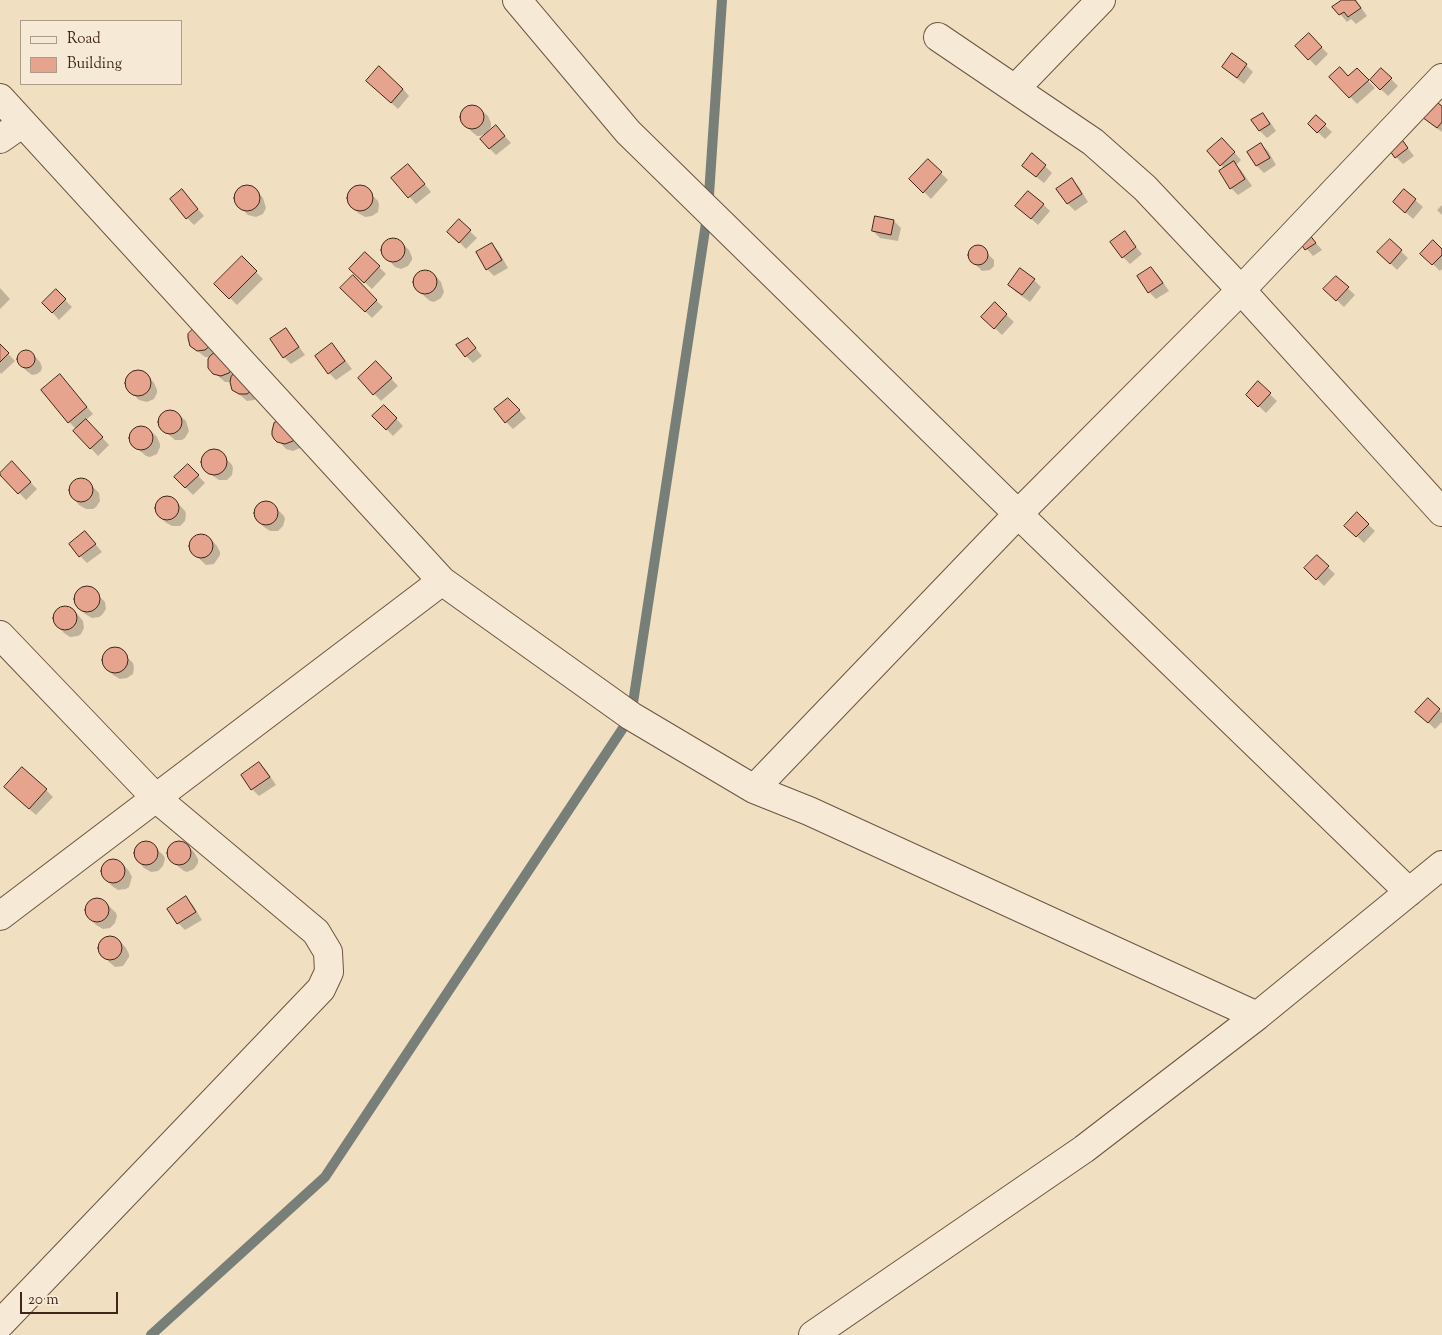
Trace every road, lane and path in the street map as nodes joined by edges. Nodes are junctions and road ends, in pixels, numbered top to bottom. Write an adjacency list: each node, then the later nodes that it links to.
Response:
1 (517, 0): 11 (street)
2 (1101, 0): 5 (street)
3 (938, 37): 5 (street)
4 (1442, 78): 9 (street)
5 (1015, 89): 9 (street)
6 (0, 98): 7 (street)
7 (23, 123): 8 (street); 12 (street)
8 (0, 139)
9 (1240, 290): 10 (street); 11 (street)
10 (1442, 512)
11 (1018, 514): 14 (street); 17 (street)
12 (442, 580): 14 (street); 15 (street)
13 (0, 635): 15 (street)
14 (754, 789): 19 (street)
15 (156, 798): 18 (street); 20 (street)
16 (1442, 865): 17 (street)
17 (1409, 892): 19 (street)
18 (0, 916)
19 (1257, 1016): 21 (street)
20 (0, 1324)
21 (813, 1335)

